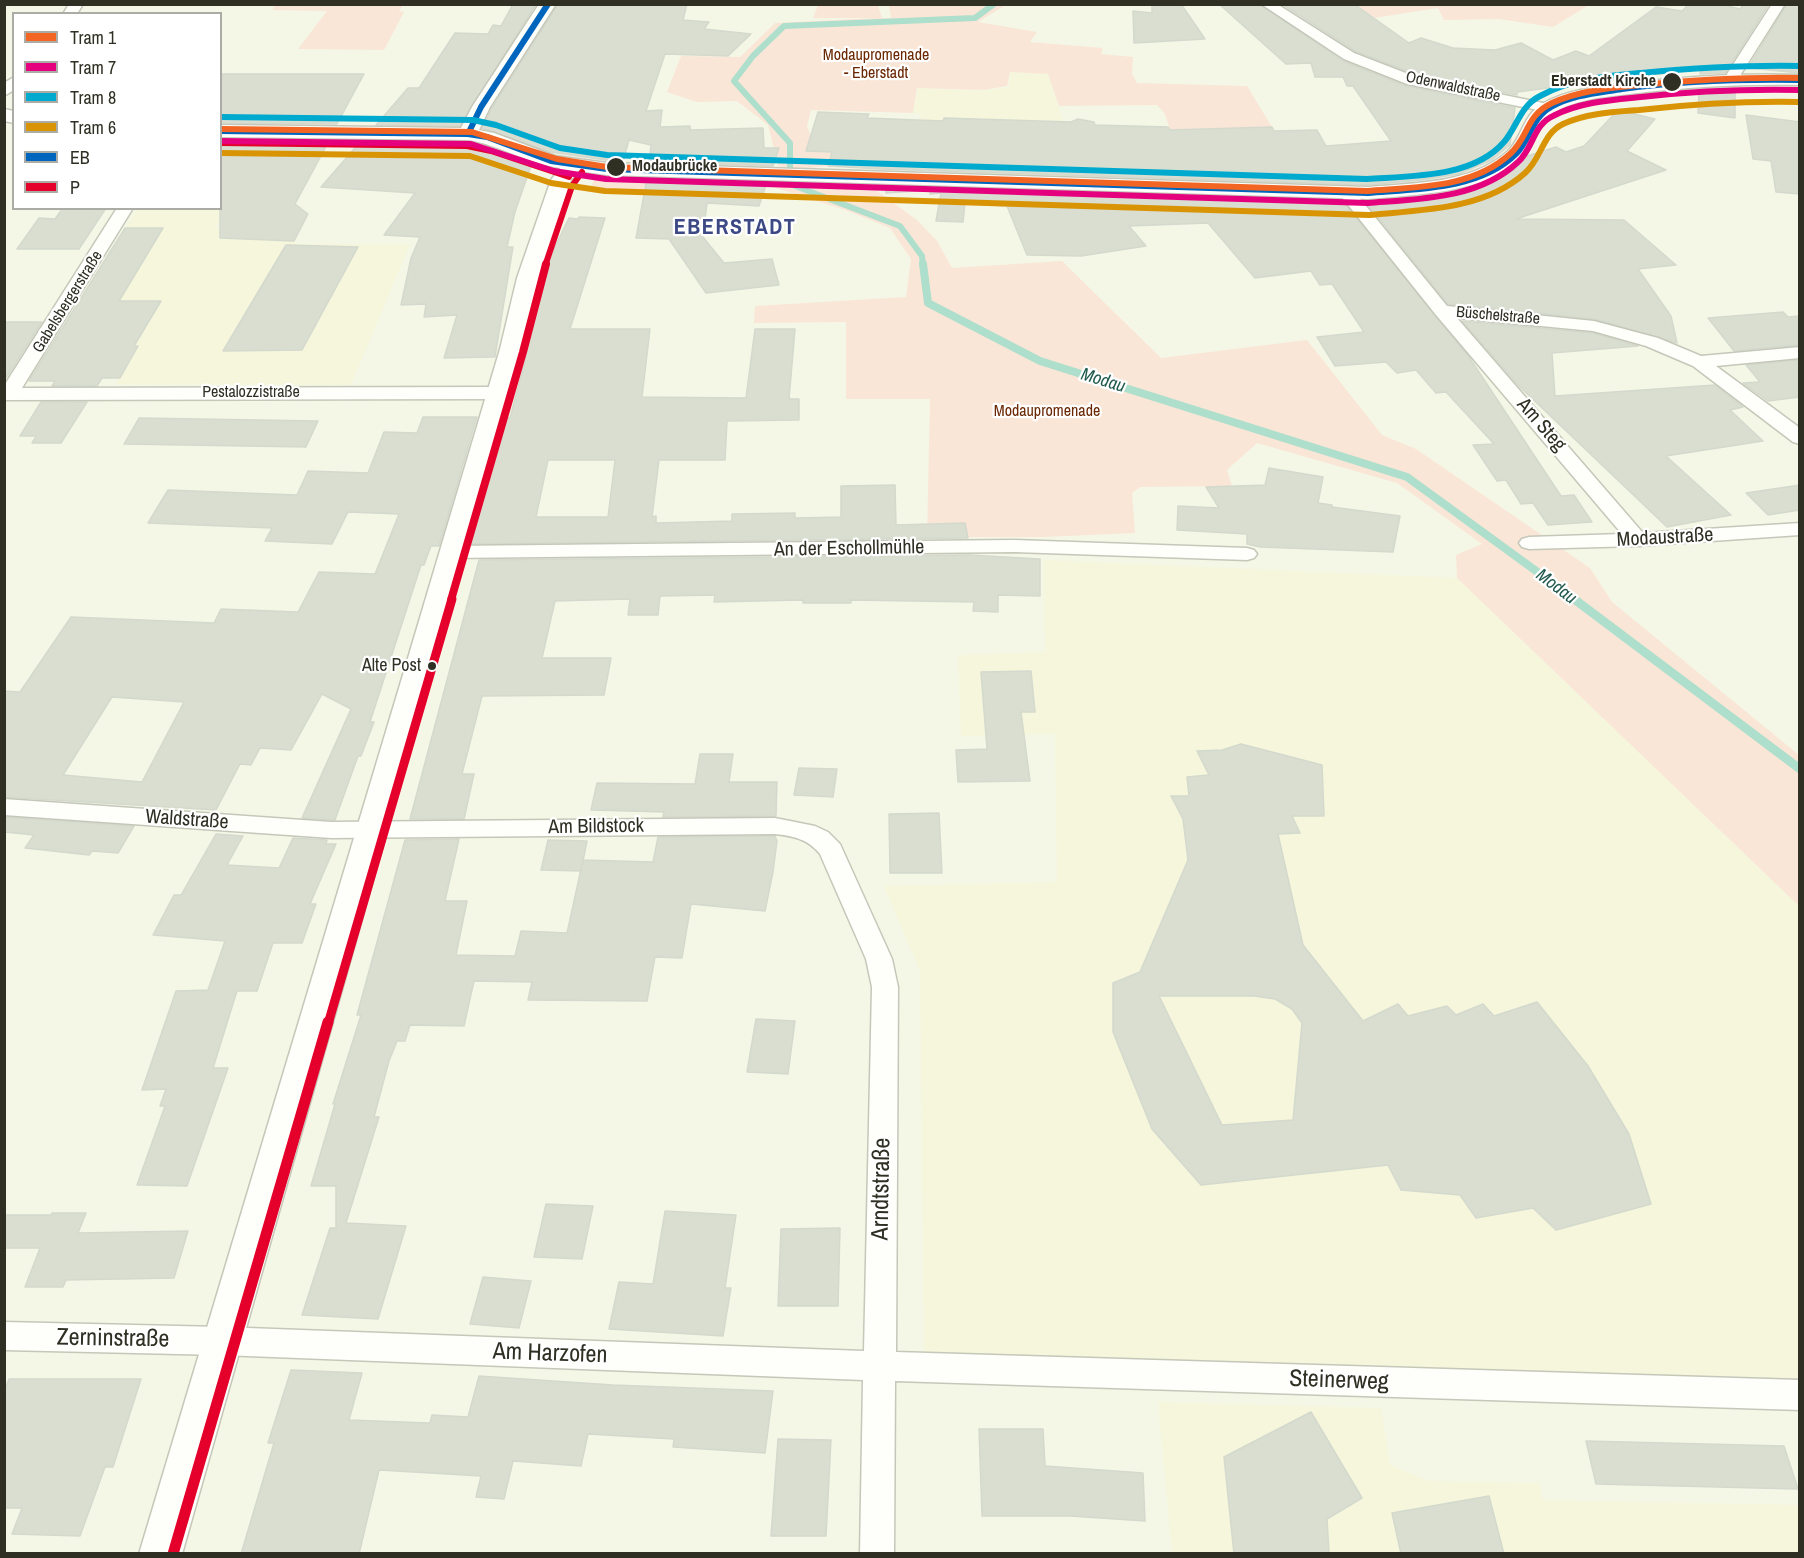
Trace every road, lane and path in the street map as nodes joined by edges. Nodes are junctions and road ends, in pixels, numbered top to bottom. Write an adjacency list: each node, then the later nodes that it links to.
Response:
1 (548, 4): 8 (street)
2 (1267, 4): 6 (street, Odenwaldstraße)
3 (1779, 4): 4 (street)
4 (1735, 79): 5 (street); 6 (street)
5 (1795, 81)
6 (1548, 108): 10 (street)
7 (222, 131): 8 (street)
8 (468, 134): 9 (street)
9 (572, 165): 10 (street); 15 (street)
10 (1347, 193): 12 (street, Büschelstraße)
11 (124, 210): 16 (street, Gabelsbergerstraße)
12 (1442, 311): 14 (street, Büschelstraße); 19 (street, Am Steg)
13 (1800, 352): 14 (street)
14 (1699, 363): 17 (street, Büschelstraße)
15 (497, 393): 16 (street, Pestalozzistraße); 21 (street)
16 (7, 394)
17 (1800, 438)
18 (1800, 529): 19 (street, Modaustraße)
19 (1638, 540): 20 (street, Modaustraße)
20 (1529, 543)
21 (452, 552): 22 (street, An der Eschollmühle); 24 (street)
22 (1247, 554)
23 (4, 807): 24 (street, Waldstraße)
24 (370, 830): 25 (street, Am Bildstock); 27 (street)
25 (820, 838): 28 (street, Arndtstraße)
26 (4, 1336): 27 (street, Zerninstraße)
27 (221, 1341): 28 (street, Am Harzofen); 30 (street)
28 (879, 1366): 29 (street, Steinerweg); 31 (street, Arndtstraße)
29 (1800, 1395)
30 (160, 1554)
31 (877, 1554)

